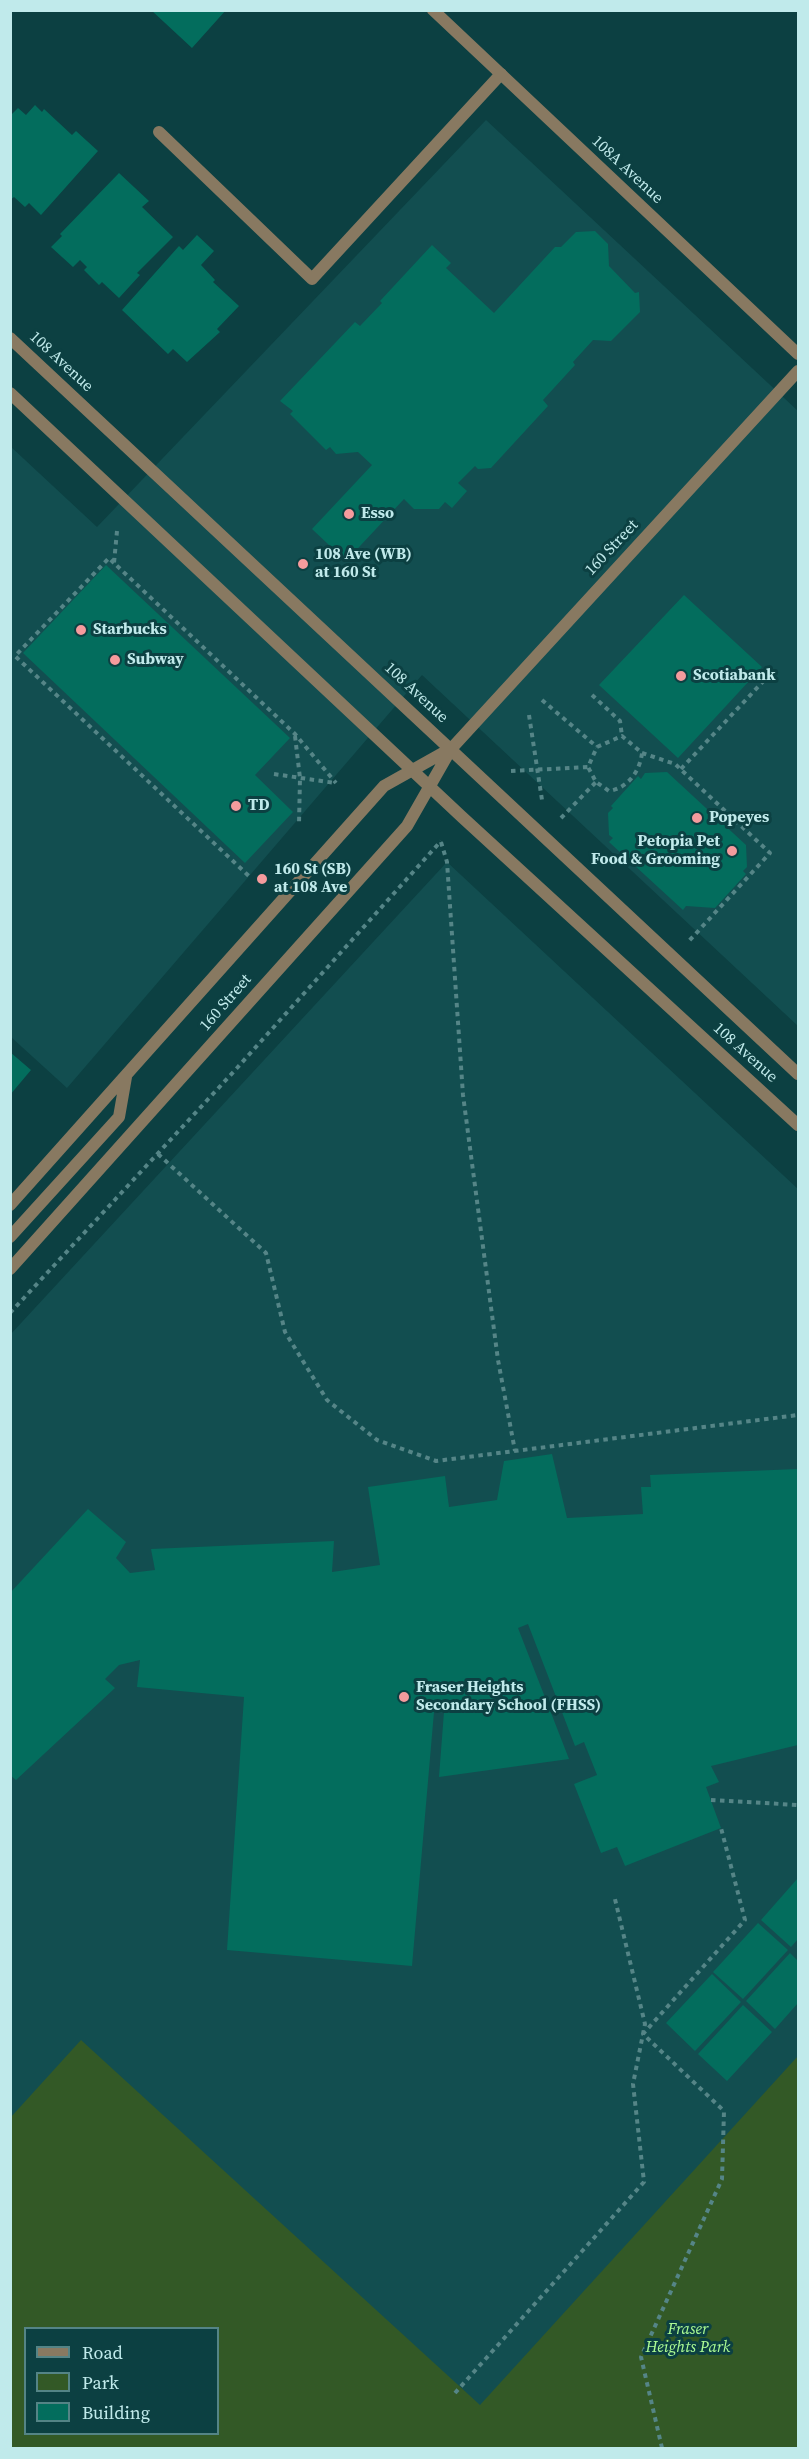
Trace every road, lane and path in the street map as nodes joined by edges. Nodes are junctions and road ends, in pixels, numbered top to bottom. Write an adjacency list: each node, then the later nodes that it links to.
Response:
1 (433, 10): 2 (street, 108A Avenue)
2 (501, 74): 3 (street); 5 (street, 108A Avenue)
3 (159, 132)
4 (10, 338): 17 (street, 108 Avenue)
5 (798, 354)
6 (798, 371): 17 (street, 160 Street)
7 (10, 393): 21 (street, 108 Avenue)
8 (117, 531): 9 (path)
9 (114, 563): 14 (path); 31 (path)
10 (771, 673): 20 (path)
11 (592, 695): 15 (path)
12 (542, 700): 16 (path)
13 (529, 715): 22 (path)
14 (295, 734): 25 (path); 25 (path)
15 (622, 736): 16 (path); 18 (path)
16 (597, 747): 19 (path)
17 (451, 749): 21 (street, 160 Street); 27 (street, 160 Street); 33 (street, 108 Avenue)
18 (642, 753): 20 (path); 26 (path)
19 (588, 767): 22 (path); 26 (path)
20 (681, 769): 32 (path)
21 (412, 770): 27 (street, 108 Avenue); 34 (street, 160 Street)
22 (539, 770): 23 (path); 28 (path)
23 (502, 771)
24 (274, 774): 25 (path)
25 (300, 778): 30 (path)
26 (596, 782): 29 (path)
27 (430, 788): 35 (street, 108 Avenue); 39 (street, 160 Street)
28 (542, 802)
29 (555, 824)
30 (299, 825)
31 (251, 878)
32 (687, 944)
33 (798, 1074)
34 (126, 1077): 37 (street, 160 Street); 38 (street)
35 (798, 1125)
36 (158, 1154): 40 (path); 42 (path); 42 (path)
37 (10, 1205)
38 (10, 1237)
39 (10, 1269)
40 (10, 1313)
41 (798, 1414): 42 (path)
42 (515, 1451)
43 (711, 1800): 44 (path)
44 (798, 1806)
45 (721, 1828): 47 (path)
46 (614, 1895): 47 (path)
47 (643, 2034): 48 (path); 49 (path)
48 (455, 2393)
49 (662, 2448)

